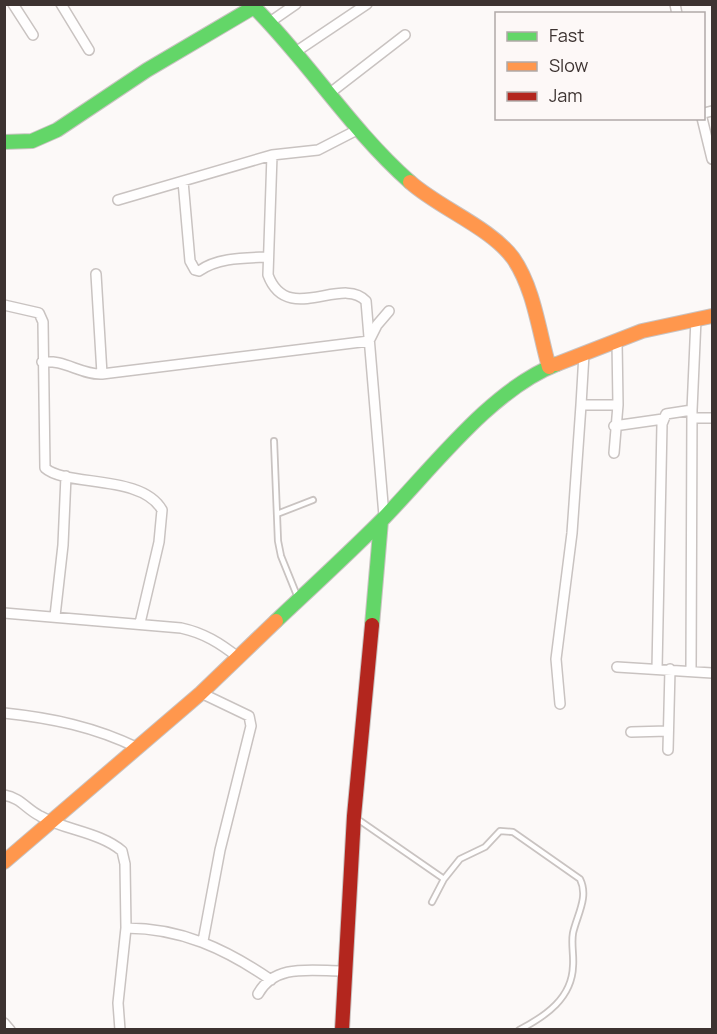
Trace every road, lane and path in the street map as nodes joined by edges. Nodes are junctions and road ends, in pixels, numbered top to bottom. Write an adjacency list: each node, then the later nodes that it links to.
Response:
1 (12, 4): 7 (street)
2 (62, 4): 9 (street)
3 (296, 4): 6 (street)
4 (367, 4): 10 (street)
5 (253, 6): 6 (street); 14 (street)
6 (270, 22): 10 (street)
7 (33, 35)
8 (405, 35): 11 (street)
9 (89, 50)
10 (297, 51): 11 (street)
11 (330, 93): 13 (street)
12 (702, 120): 16 (street)
13 (357, 130): 15 (street); 29 (street)
14 (4, 142)
15 (272, 155): 17 (street); 19 (street)
16 (712, 159)
17 (183, 181): 18 (street); 19 (street)
18 (118, 200)
19 (268, 257): 25 (street)
20 (96, 274): 30 (street)
21 (4, 304): 28 (street)
22 (389, 311): 25 (street)
23 (712, 316): 24 (street)
24 (696, 319): 26 (street); 33 (street)
25 (369, 341): 30 (street); 42 (street)
26 (618, 341): 27 (street); 32 (street)
27 (584, 354): 29 (street); 31 (street)
28 (42, 362): 30 (street); 39 (street)
29 (549, 367): 42 (street)
30 (102, 374)
31 (581, 405): 32 (street); 54 (street)
32 (618, 405): 36 (street)
33 (692, 414): 34 (street); 35 (street); 51 (street)
34 (712, 418)
35 (663, 419): 36 (street); 49 (street)
36 (615, 426): 38 (street)
37 (274, 441): 41 (lane)
38 (614, 453)
39 (66, 476): 45 (street); 46 (street)
40 (313, 500): 41 (lane)
41 (277, 514): 43 (lane)
42 (382, 519): 43 (street); 61 (street)
43 (299, 601): 47 (street)
44 (4, 613): 45 (street)
45 (55, 616): 46 (street)
46 (140, 623): 47 (street)
47 (239, 658): 53 (street)
48 (617, 667): 49 (street)
49 (657, 669): 50 (street)
50 (670, 669): 51 (street); 56 (street)
51 (691, 671): 52 (street)
52 (712, 673)
53 (201, 693): 58 (street); 67 (street)
54 (560, 704)
55 (4, 713): 58 (street)
56 (668, 731): 57 (street); 59 (street)
57 (631, 732)
58 (138, 748): 62 (street)
59 (668, 750)
60 (4, 795): 62 (street)
61 (354, 816): 64 (lane); 68 (street)
62 (52, 821): 63 (street); 66 (street)
63 (4, 862)
64 (444, 879): 65 (lane); 75 (lane)
65 (432, 902)
66 (126, 928): 67 (street); 73 (street)
67 (203, 941): 69 (street)
68 (343, 971): 69 (street); 74 (street)
69 (271, 980): 70 (street)
70 (258, 994)
71 (4, 1023): 72 (street)
72 (10, 1029)
73 (120, 1029)
74 (342, 1029)
75 (519, 1029)

